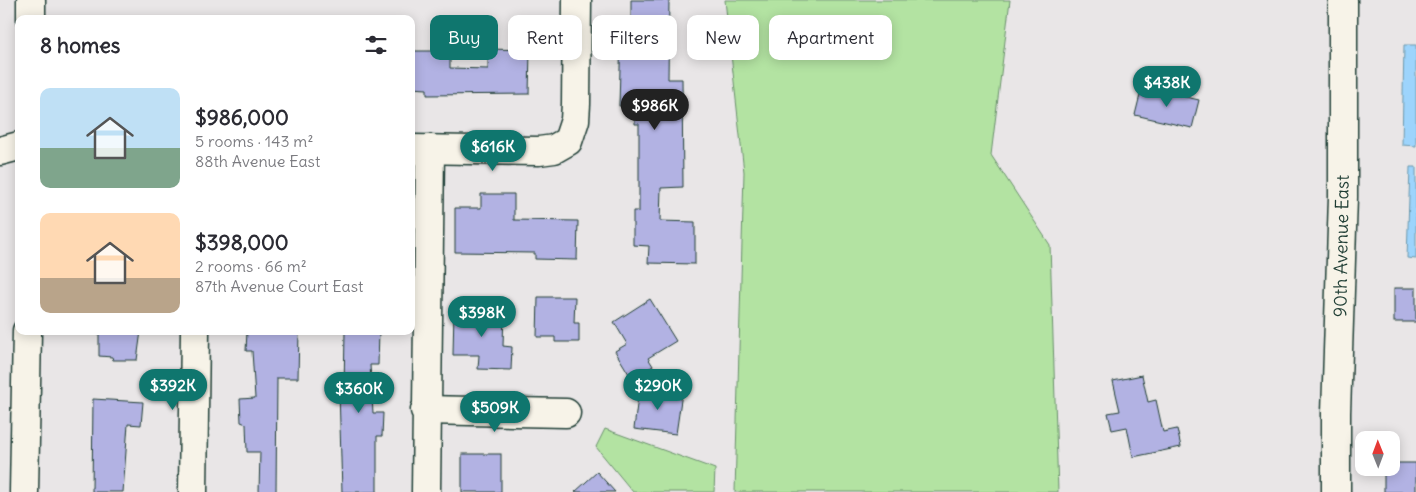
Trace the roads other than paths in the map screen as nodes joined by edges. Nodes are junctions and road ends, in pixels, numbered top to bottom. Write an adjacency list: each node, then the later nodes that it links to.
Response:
1 (31, 0): 4 (street)
2 (576, 0): 6 (street)
3 (1343, 0): 15 (street, 90th Avenue East)
4 (31, 15)
5 (15, 147): 7 (street)
6 (421, 149): 10 (street)
7 (0, 151)
8 (27, 335): 12 (street)
9 (195, 335): 13 (street)
10 (425, 410): 11 (street); 14 (street)
11 (566, 413)
12 (24, 492)
13 (193, 492)
14 (426, 492)
15 (1336, 492)

